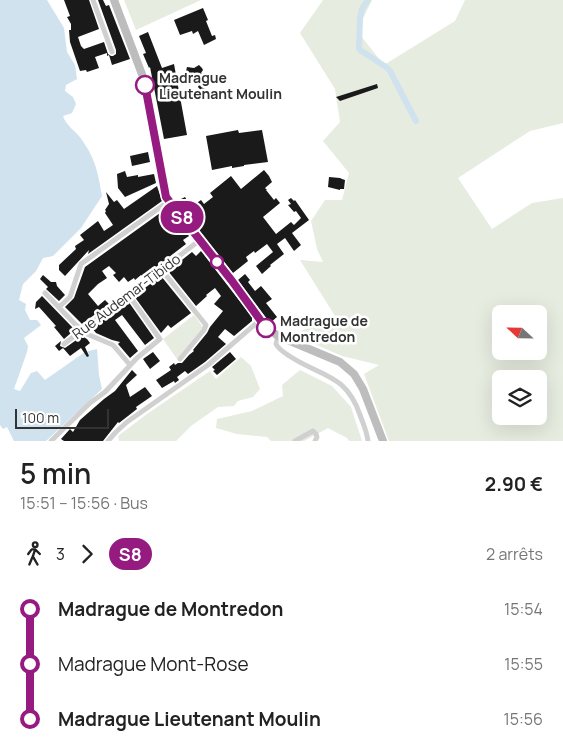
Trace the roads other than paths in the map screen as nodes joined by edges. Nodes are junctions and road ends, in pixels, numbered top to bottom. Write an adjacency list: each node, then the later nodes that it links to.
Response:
1 (93, 0): 3 (street)
2 (114, 0): 4 (street)
3 (112, 52)
4 (169, 201): 5 (street); 9 (street)
5 (200, 240): 6 (street, Rue Audemar-Tibido); 10 (street)
6 (161, 269): 8 (street, Rue Audemar-Tibido); 14 (street)
7 (45, 292): 9 (street)
8 (128, 294): 11 (street, Rue Audemar-Tibido); 15 (street)
9 (59, 307): 11 (street)
10 (260, 320): 12 (street); 18 (street)
11 (82, 330): 13 (street, Rue Audemar-Tibido); 15 (street)
12 (278, 336): 16 (street); 21 (street)
13 (64, 344)
14 (180, 359)
15 (130, 365): 17 (street)
16 (382, 439)
17 (51, 441)
18 (108, 441)
19 (295, 441): 20 (street)
20 (315, 441)
21 (368, 441)

